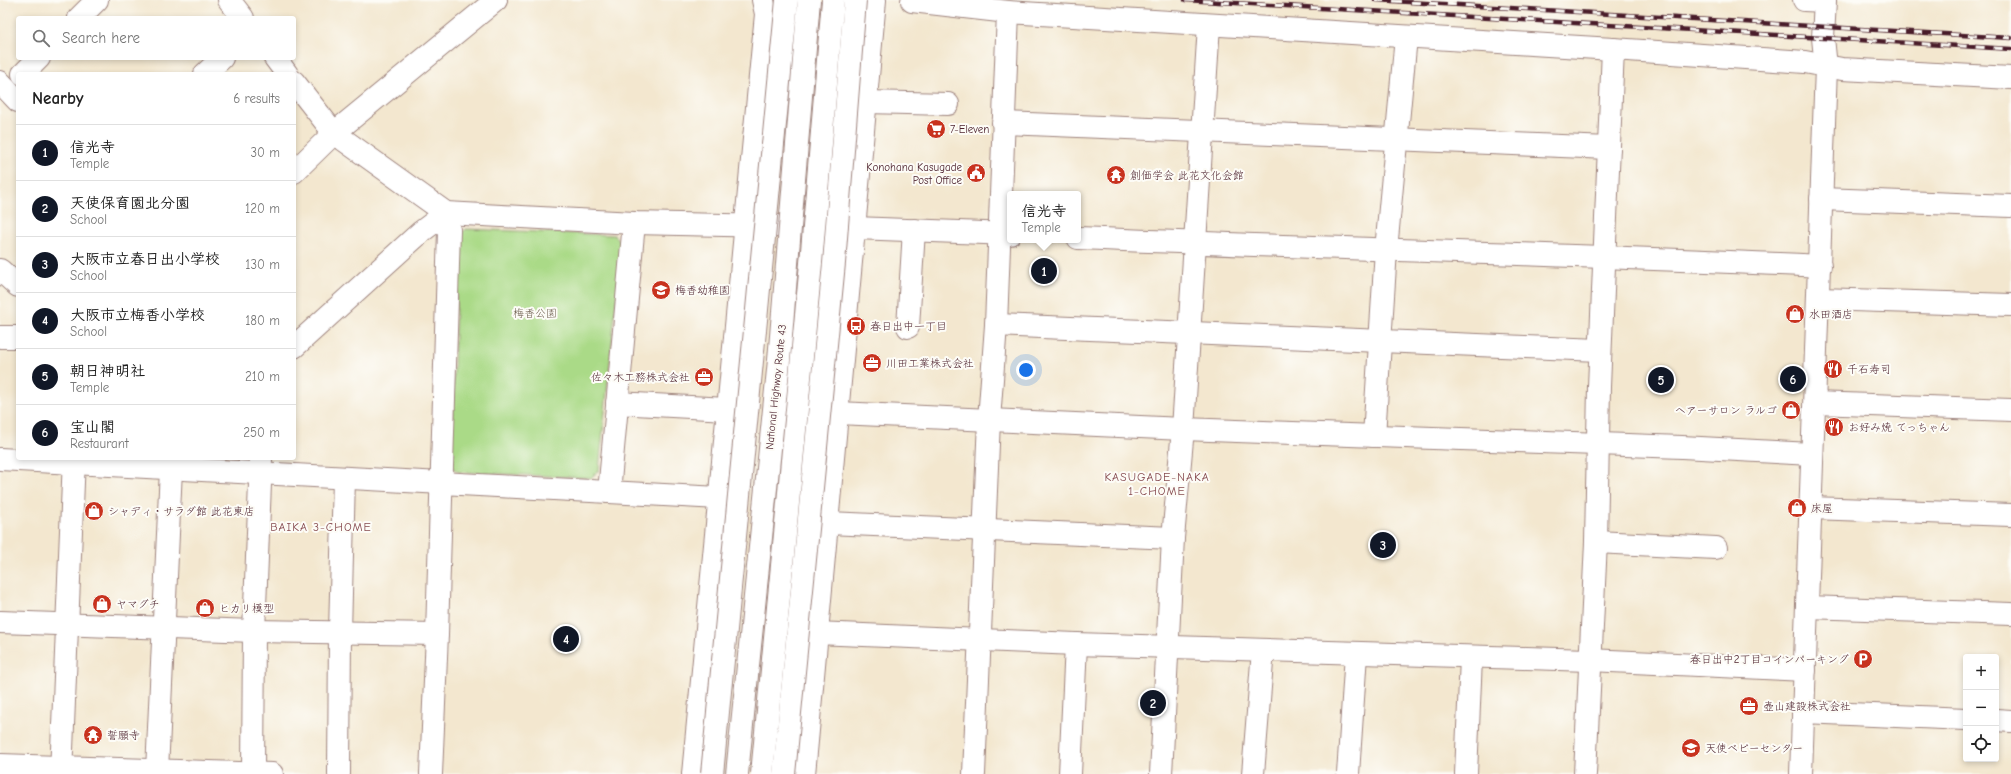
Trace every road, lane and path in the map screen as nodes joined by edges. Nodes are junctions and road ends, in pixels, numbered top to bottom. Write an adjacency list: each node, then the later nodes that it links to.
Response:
1 (97, 0): 13 (main road)
2 (229, 0): 14 (main road)
3 (496, 0): 32 (main road)
4 (763, 0): 26 (main road)
5 (787, 0): 115 (main road, bridge)
6 (809, 0): 116 (main road, National Highway Route 43, bridge)
7 (833, 0): 117 (main road, National Highway Route 43, bridge)
8 (855, 0): 118 (main road, bridge)
9 (875, 0): 28 (main road)
10 (1818, 0): 21 (main road)
11 (912, 1): 12 (main road)
12 (1008, 12): 15 (main road); 30 (main road)
13 (81, 16)
14 (241, 16)
15 (1209, 25): 16 (main road); 31 (main road)
16 (1406, 37): 17 (main road); 33 (main road)
17 (1613, 49): 21 (main road); 34 (main road)
18 (37, 60): 22 (main road)
19 (220, 60): 23 (main road)
20 (277, 60): 24 (main road)
21 (1826, 67): 25 (main road); 36 (main road)
22 (25, 72)
23 (207, 72)
24 (286, 72)
25 (2011, 78)
26 (759, 84): 28 (main road); 40 (main road)
27 (296, 85): 32 (main road)
28 (867, 96): 29 (main road); 41 (main road)
29 (948, 104)
30 (1003, 123): 31 (main road); 43 (main road)
31 (1202, 132): 33 (main road); 45 (main road)
32 (334, 133): 35 (main road); 38 (main road)
33 (1396, 140): 34 (main road); 46 (main road)
34 (1610, 148): 47 (main road)
35 (296, 170)
36 (1821, 199): 37 (main road); 48 (main road)
37 (2011, 206)
38 (446, 213): 39 (main road); 59 (main road); 76 (main road)
39 (634, 223): 40 (main road); 61 (main road)
40 (744, 226): 41 (main road); 63 (main road)
41 (854, 228): 42 (main road); 65 (main road)
42 (914, 230): 43 (main road); 54 (main road)
43 (1005, 234): 53 (main road)
44 (1081, 238): 45 (main road)
45 (1195, 243): 46 (main road); 55 (main road)
46 (1386, 250): 47 (main road); 58 (main road)
47 (1604, 258): 48 (main road); 60 (main road)
48 (1820, 266): 51 (main road)
49 (0, 270): 50 (main road)
50 (16, 284)
51 (1819, 298): 52 (main road); 62 (main road)
52 (2011, 305)
53 (996, 325): 55 (main road); 66 (main road)
54 (908, 327)
55 (1188, 333): 58 (main road); 67 (main road)
56 (0, 337): 57 (main road)
57 (16, 338)
58 (1382, 340): 60 (main road); 68 (main road)
59 (296, 345)
60 (1600, 350): 69 (main road)
61 (617, 403): 63 (main road); 77 (main road)
62 (1815, 403): 64 (main road); 70 (main road)
63 (727, 409): 78 (main road)
64 (2011, 410)
65 (838, 413): 66 (main road); 81 (main road)
66 (989, 420): 67 (main road); 82 (main road)
67 (1183, 429): 68 (main road); 83 (main road)
68 (1374, 436): 69 (main road)
69 (1598, 445): 70 (main road); 84 (main road)
70 (1812, 454): 79 (main road)
71 (0, 460): 72 (main road)
72 (74, 461): 74 (main road); 89 (main road)
73 (260, 466): 74 (main road); 75 (main road); 91 (main road)
74 (171, 469): 90 (main road)
75 (344, 478): 76 (main road); 92 (main road)
76 (440, 483): 77 (main road); 94 (main road)
77 (609, 492): 78 (main road)
78 (719, 498): 114 (main road)
79 (1810, 508): 80 (main road); 86 (main road)
80 (2011, 516)
81 (828, 523): 82 (main road); 93 (main road)
82 (985, 529): 83 (main road); 95 (main road)
83 (1173, 538): 97 (main road)
84 (1596, 542): 85 (main road); 101 (main road)
85 (1716, 548)
86 (1807, 607): 87 (main road); 102 (main road)
87 (2011, 614)
88 (0, 622): 89 (main road)
89 (67, 624): 90 (main road); 108 (main road)
90 (162, 627): 91 (main road); 109 (main road)
91 (254, 631): 92 (main road); 110 (main road)
92 (340, 632): 94 (main road); 112 (main road)
93 (816, 633): 95 (main road); 119 (main road)
94 (437, 634): 113 (main road)
95 (980, 641): 96 (main road); 120 (main road)
96 (1076, 644): 97 (main road); 121 (main road)
97 (1167, 646): 98 (main road); 122 (main road)
98 (1263, 650): 99 (main road); 123 (main road)
99 (1356, 654): 100 (main road); 124 (main road)
100 (1471, 658): 101 (main road); 125 (main road)
101 (1589, 660): 102 (main road); 126 (main road)
102 (1805, 670): 103 (main road)
103 (1803, 712): 104 (main road); 127 (main road)
104 (1963, 719)
105 (1999, 720): 106 (main road)
106 (2011, 721)
107 (0, 765): 108 (main road)
108 (61, 771): 109 (main road)
109 (157, 771): 110 (main road)
110 (253, 774): 111 (main road)
111 (272, 774)
112 (339, 774)
113 (431, 774)
114 (693, 774)
115 (712, 774)
116 (737, 774)
117 (762, 774)
118 (784, 774)
119 (804, 774)
120 (974, 774)
121 (1070, 774)
122 (1161, 774)
123 (1253, 774)
124 (1348, 774)
125 (1466, 774)
126 (1585, 774)
127 (1800, 774)

